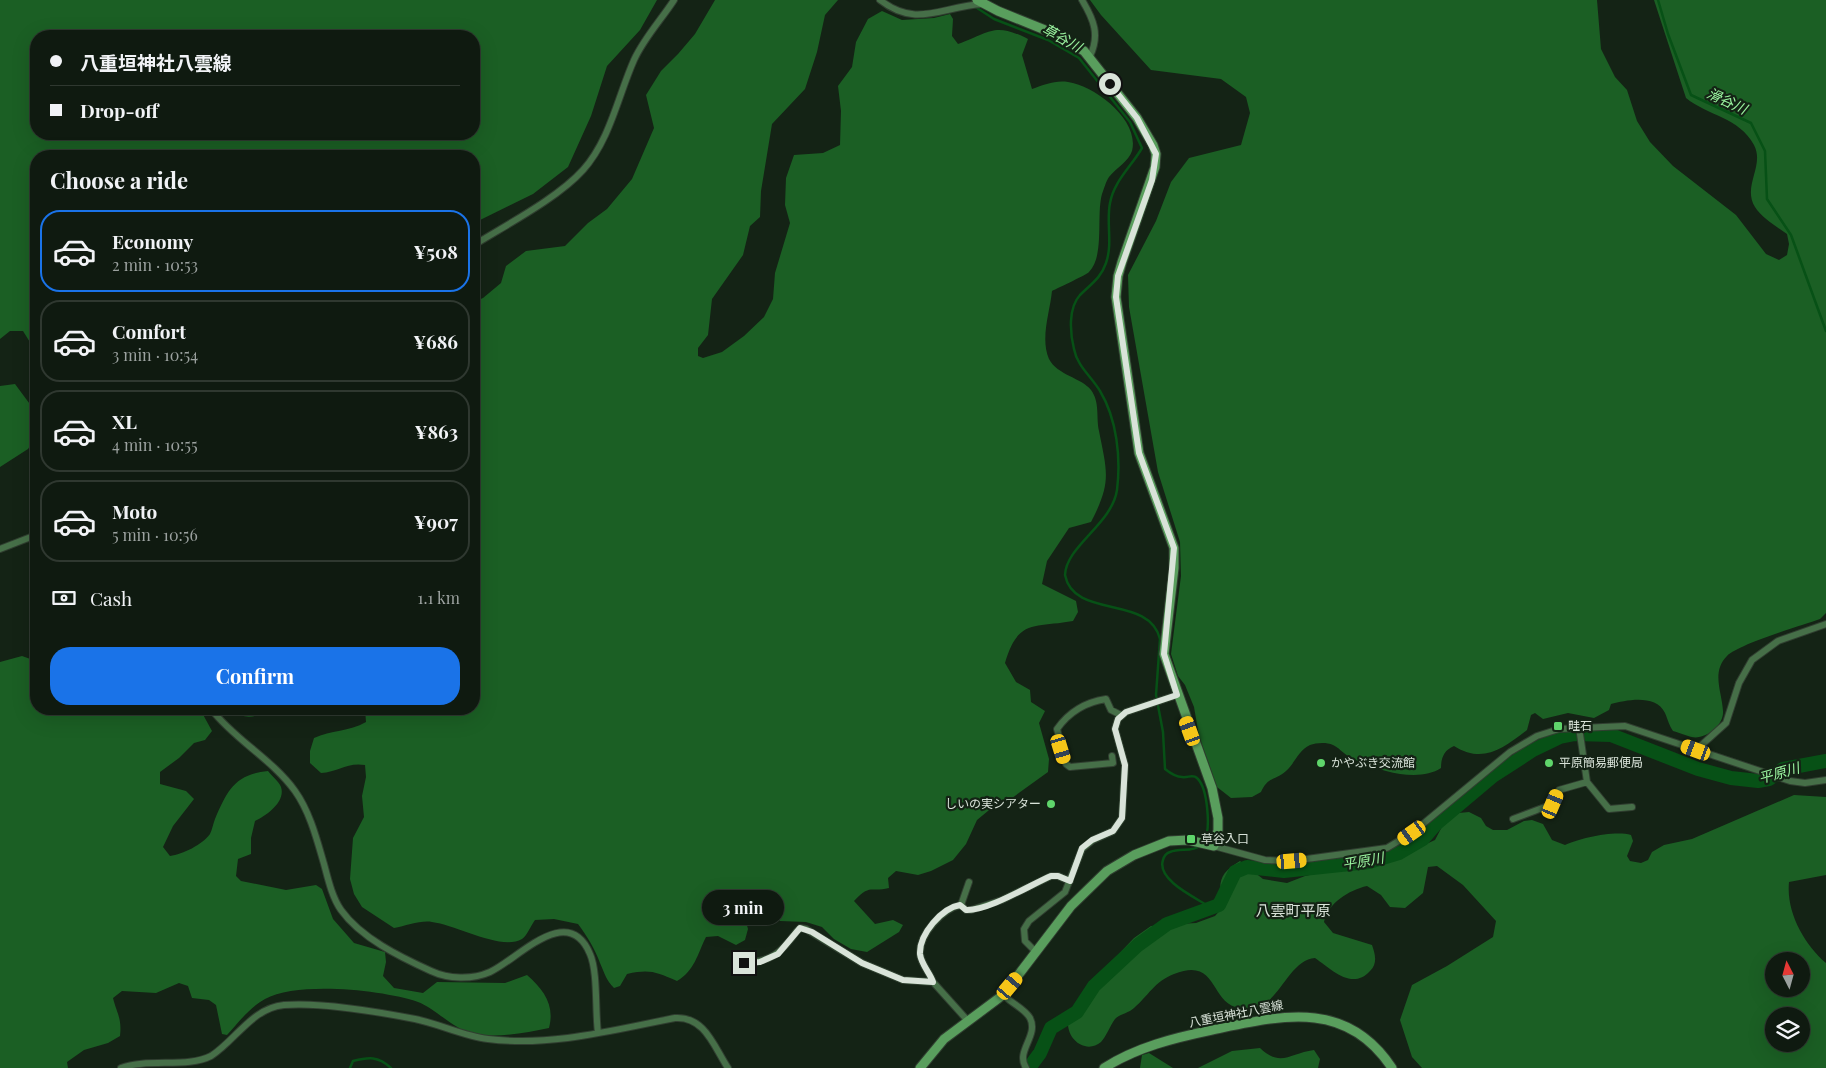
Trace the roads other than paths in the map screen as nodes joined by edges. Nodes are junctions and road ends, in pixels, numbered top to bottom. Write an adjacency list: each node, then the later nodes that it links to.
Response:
1 (674, 0): 6 (street)
2 (880, 0): 4 (street)
3 (1082, 0): 5 (street)
4 (977, 4): 5 (main road)
5 (1090, 56): 10 (main road)
6 (480, 241)
7 (30, 539): 8 (street)
8 (0, 549)
9 (1826, 624): 14 (street)
10 (1177, 695): 12 (street); 20 (main road)
11 (217, 715): 29 (street)
12 (1121, 715): 15 (street); 21 (street)
13 (1579, 729): 14 (street); 17 (street); 20 (street)
14 (1696, 750): 16 (street)
15 (1112, 756)
16 (1826, 780)
17 (1587, 782): 18 (street); 19 (street)
18 (1632, 807)
19 (1513, 819)
20 (1207, 844): 24 (main road)
21 (1070, 881): 23 (street); 24 (street)
22 (969, 882): 23 (street)
23 (960, 905): 26 (street)
24 (1036, 952): 27 (main road)
25 (744, 963): 26 (street)
26 (933, 982): 28 (street)
27 (1002, 995): 28 (main road); 30 (street)
28 (968, 1020): 33 (main road)
29 (598, 1033): 31 (street); 32 (street)
30 (1026, 1067)
31 (121, 1068)
32 (728, 1068)
33 (920, 1068)
34 (1104, 1068): 35 (main road, 八重垣神社八雲線)
35 (1392, 1068)

